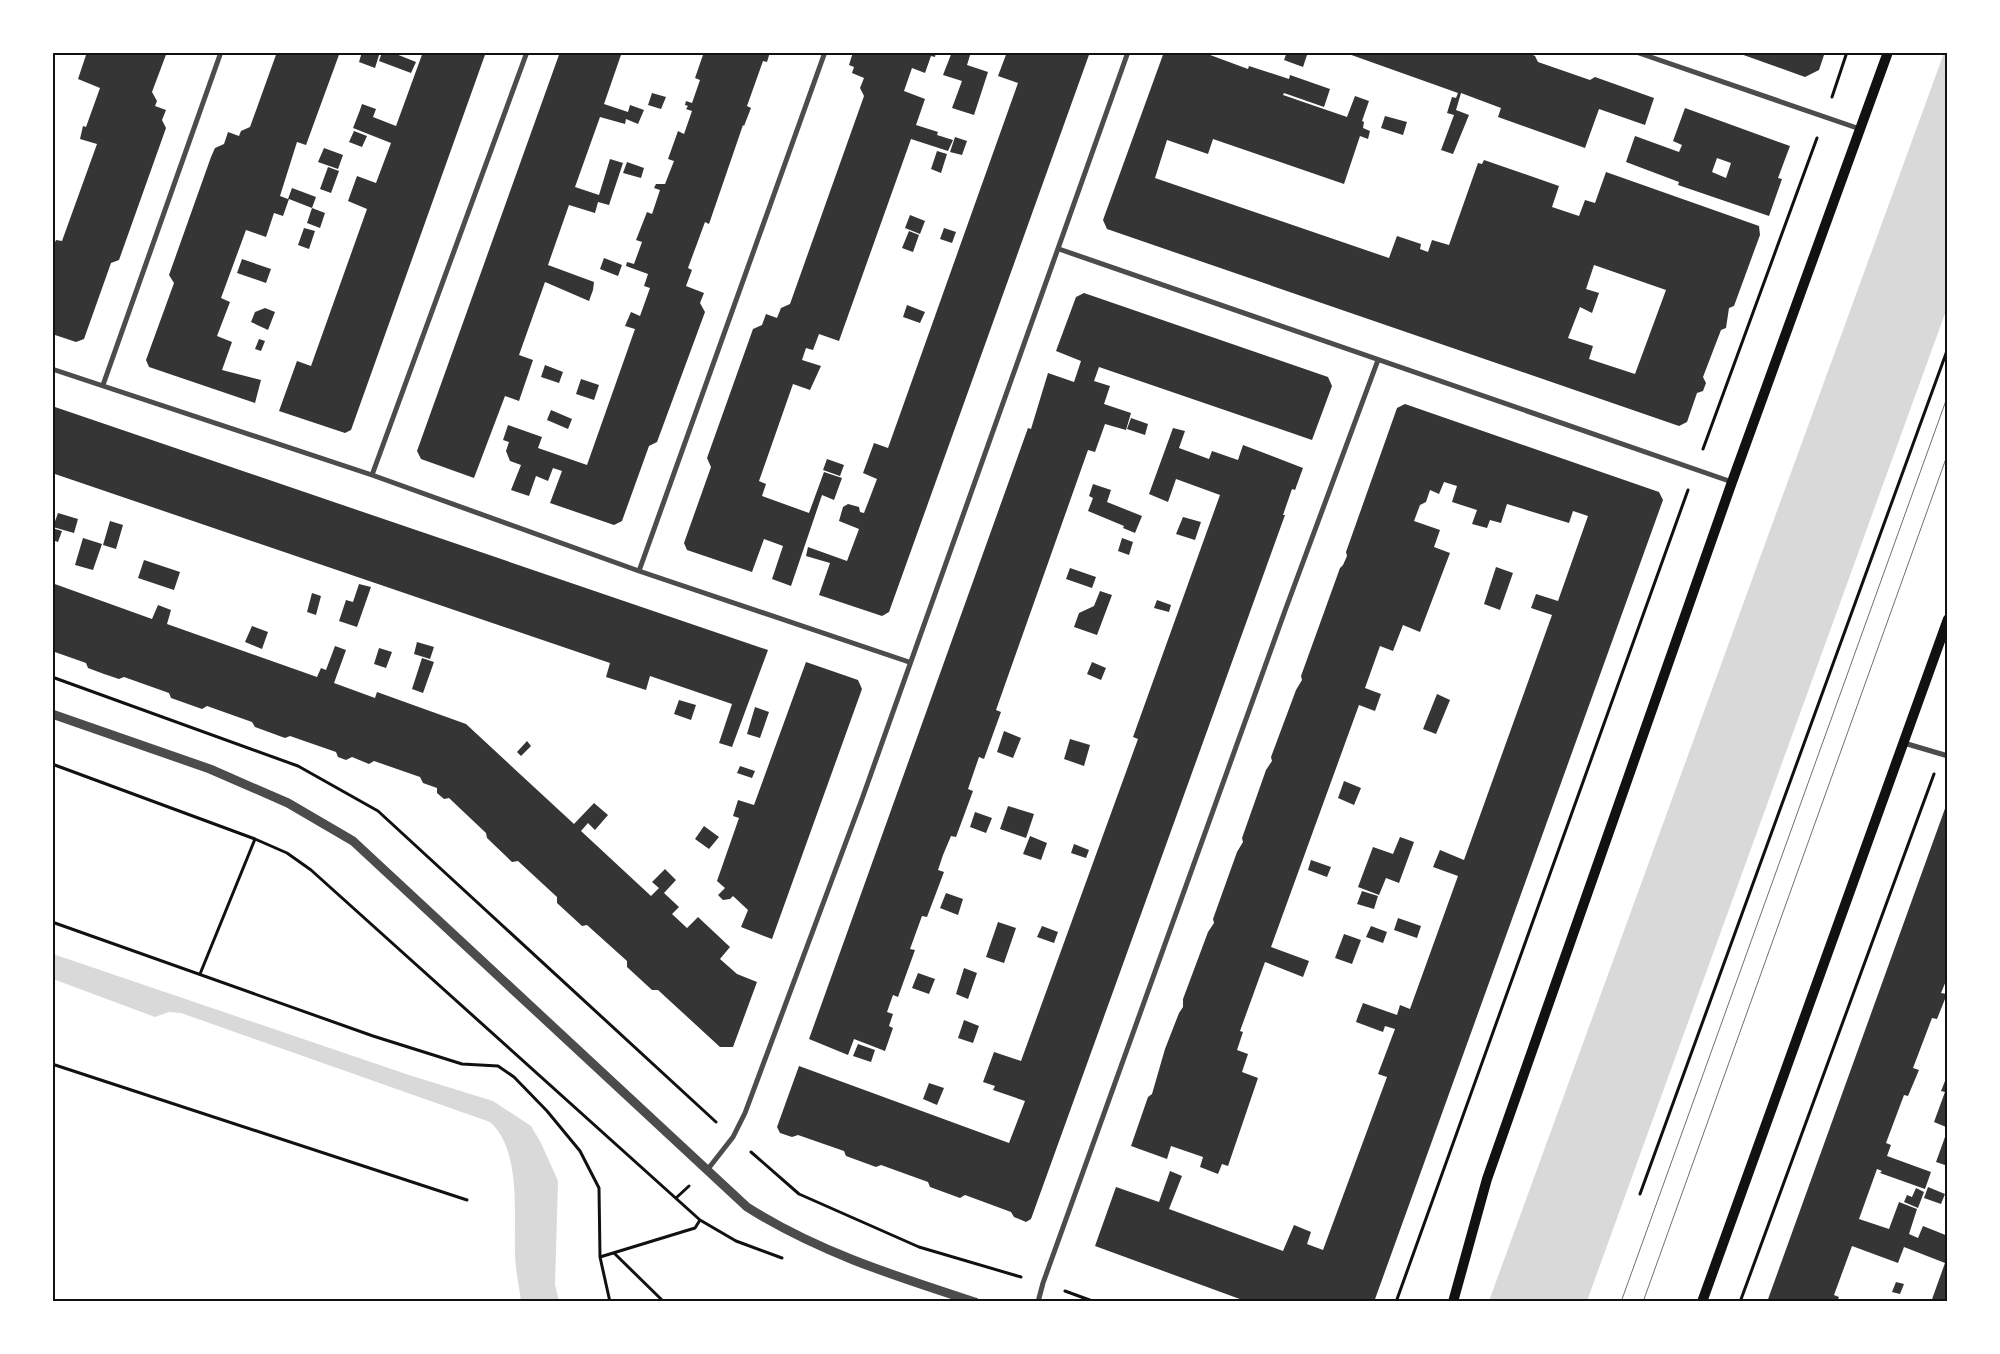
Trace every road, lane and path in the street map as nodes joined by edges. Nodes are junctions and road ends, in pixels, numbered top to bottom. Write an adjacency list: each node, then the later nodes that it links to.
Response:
1 (221, 52): 14 (street)
2 (527, 52): 16 (street)
3 (825, 52): 18 (street)
4 (1128, 52): 10 (street)
5 (1636, 52): 8 (street)
6 (1847, 52): 8 (path)
7 (1888, 52): 9 (main road)
8 (1824, 117): 9 (street); 15 (path)
9 (1860, 128): 17 (main road)
10 (1059, 249): 12 (street); 20 (street)
11 (1948, 348): 33 (path)
12 (1378, 360): 15 (street); 39 (street)
13 (52, 369): 14 (street)
14 (103, 385): 16 (street)
15 (1695, 470): 17 (street); 45 (path)
16 (372, 475): 18 (street)
17 (1732, 482): 46 (main road)
18 (640, 571): 20 (street)
19 (1948, 619): 23 (main road)
20 (909, 662): 31 (street)
21 (52, 677): 31 (path)
22 (52, 714): 32 (street)
23 (1904, 743): 24 (street); 47 (main road)
24 (1942, 754): 25 (street); 48 (path)
25 (1948, 756)
26 (52, 764): 27 (path)
27 (255, 839): 29 (path); 35 (path)
28 (52, 922): 29 (path)
29 (200, 974): 37 (path)
30 (52, 1064): 34 (path)
31 (733, 1137): 32 (street); 39 (path)
32 (708, 1169): 42 (street)
33 (1640, 1194)
34 (467, 1200)
35 (700, 1220): 36 (path); 38 (path)
36 (614, 1253): 37 (path); 41 (path)
37 (600, 1257): 40 (path)
38 (788, 1260)
39 (1043, 1283): 43 (street); 44 (path)
40 (610, 1302)
41 (664, 1302)
42 (974, 1302)
43 (1038, 1302)
44 (1095, 1302)
45 (1396, 1302)
46 (1453, 1302)
47 (1702, 1302)
48 (1740, 1302)

